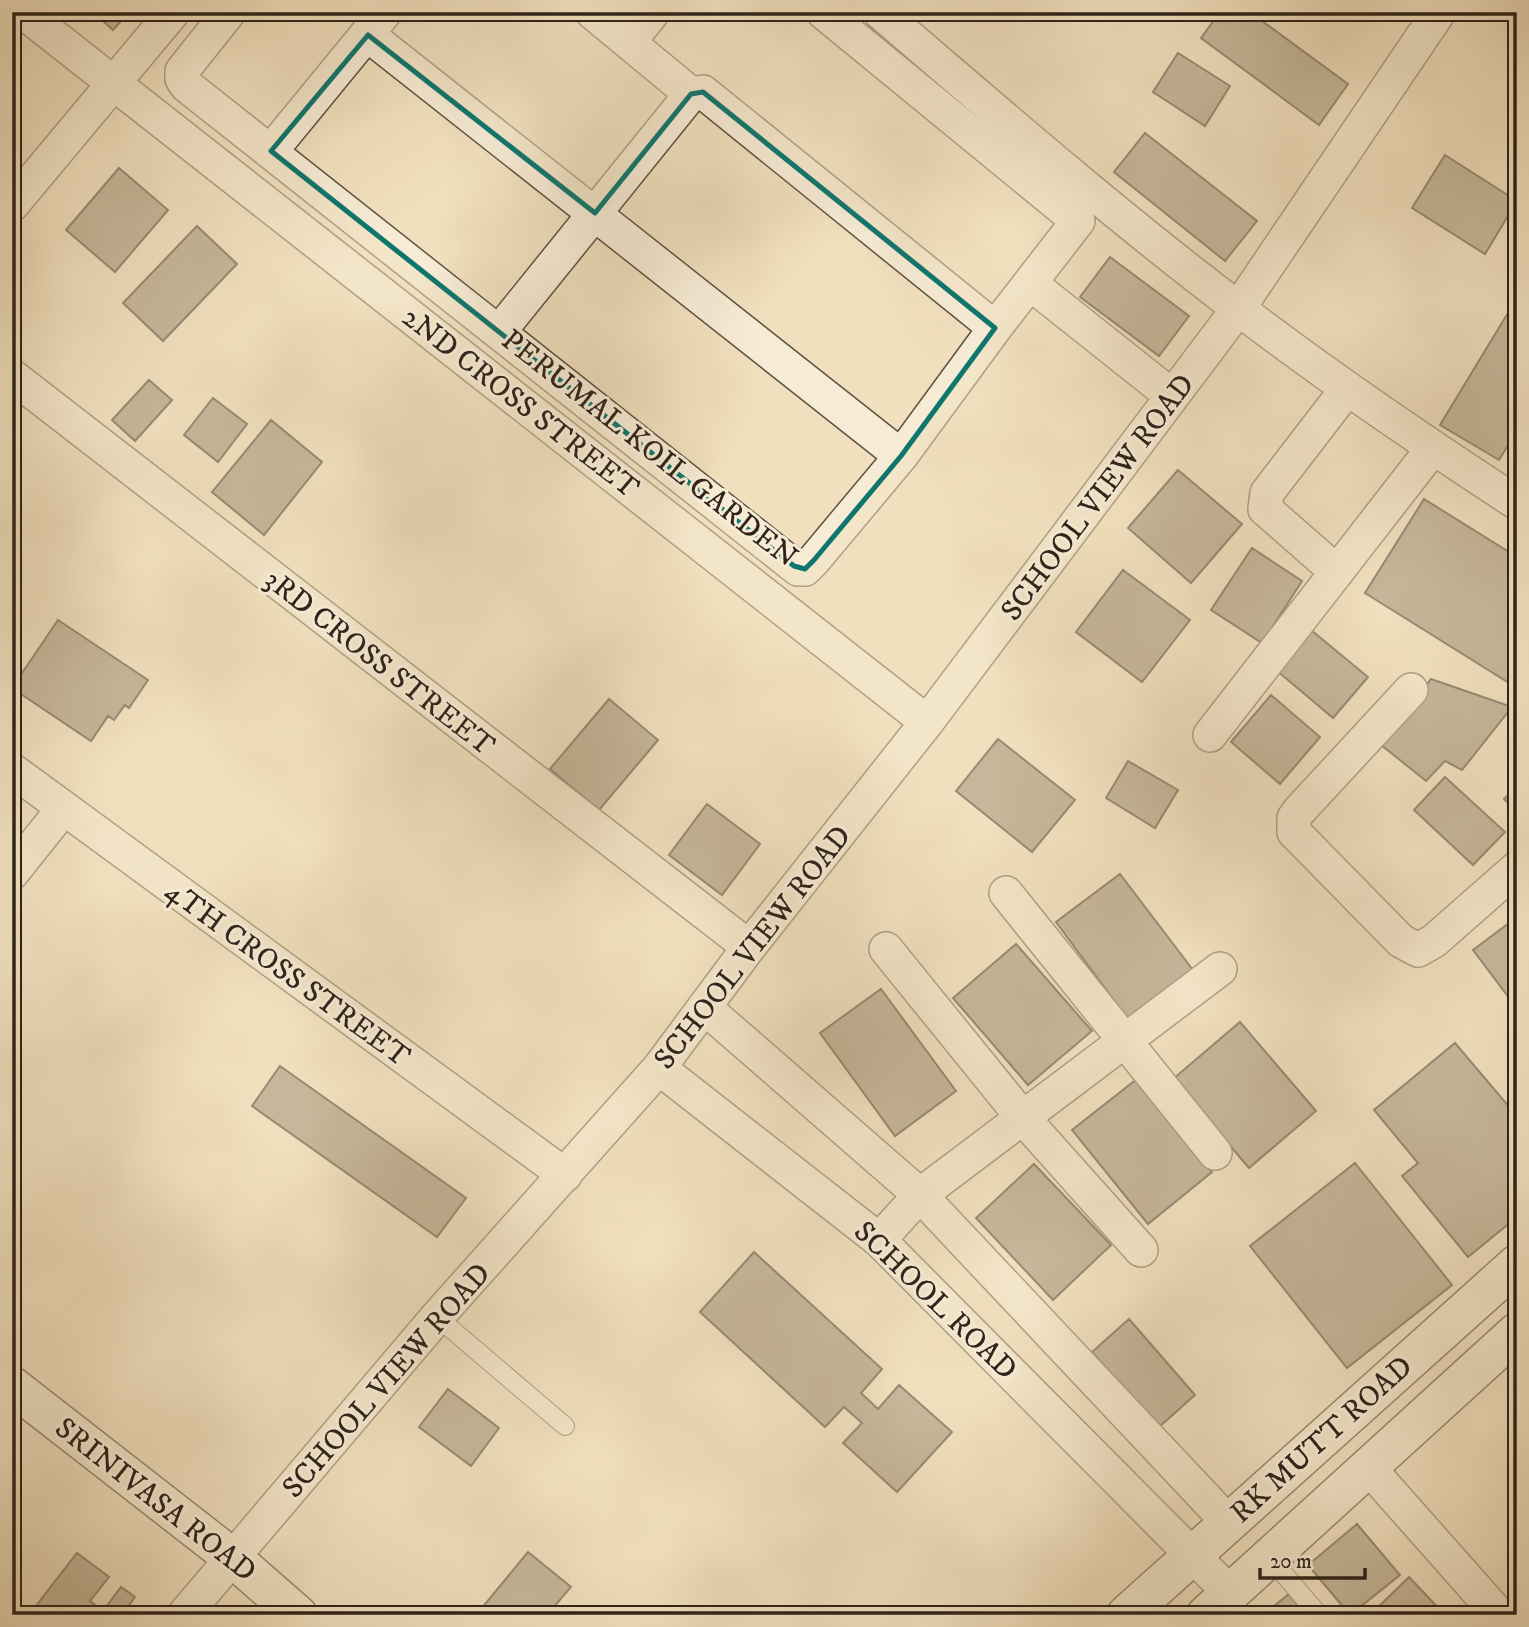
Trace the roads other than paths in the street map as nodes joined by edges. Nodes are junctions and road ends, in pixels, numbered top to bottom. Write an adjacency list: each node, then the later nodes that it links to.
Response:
1 (23, 12): 11 (street, 2ND CROSS STREET)
2 (173, 12): 11 (street)
3 (229, 12): 13 (street, PERUMAL KOIL GARDEN)
4 (592, 12): 10 (street)
5 (653, 12): 10 (street)
6 (823, 12): 16 (street, PERUMAL KOIL GARDEN)
7 (880, 12): 17 (street)
8 (1439, 12): 17 (street, SCHOOL VIEW ROAD)
9 (377, 24): 13 (street); 15 (street)
10 (629, 42): 12 (street)
11 (115, 83): 14 (street); 28 (street, 2ND CROSS STREET)
12 (691, 94): 15 (street); 18 (street)
13 (271, 151): 19 (street, PERUMAL KOIL GARDEN)
14 (12, 205)
15 (595, 213): 19 (street); 24 (street)
16 (1031, 284): 18 (street, PERUMAL KOIL GARDEN); 22 (street)
17 (1238, 309): 21 (street); 22 (street, SCHOOL VIEW ROAD)
18 (995, 328): 24 (street, PERUMAL KOIL GARDEN)
19 (499, 332): 24 (street, PERUMAL KOIL GARDEN)
20 (12, 376): 35 (street, 3RD CROSS STREET)
21 (1347, 389): 23 (street); 26 (street)
22 (1172, 396): 28 (street, SCHOOL VIEW ROAD)
23 (1433, 448): 25 (street); 26 (street)
24 (901, 456)
25 (1517, 503)
26 (1337, 572): 29 (street)
27 (1411, 690): 32 (street)
28 (927, 722): 35 (street, SCHOOL VIEW ROAD)
29 (1210, 735)
30 (12, 770): 31 (street, 4TH CROSS STREET)
31 (63, 808): 33 (street); 43 (street, 4TH CROSS STREET)
32 (1517, 868)
33 (12, 873)
34 (1006, 893): 39 (street)
35 (749, 947): 38 (street, SCHOOL VIEW ROAD)
36 (886, 949): 41 (street)
37 (1220, 969): 39 (street)
38 (704, 1007): 40 (street, SCHOOL VIEW ROAD); 44 (street)
39 (1124, 1042): 41 (street); 42 (street)
40 (659, 1068): 43 (street, SCHOOL VIEW ROAD); 45 (street, SCHOOL ROAD)
41 (1023, 1118): 44 (street); 46 (street)
42 (1215, 1153)
43 (565, 1175): 48 (street, SCHOOL VIEW ROAD)
44 (920, 1195): 45 (street); 53 (street)
45 (880, 1240): 54 (street, SCHOOL ROAD)
46 (1141, 1250)
47 (1517, 1264): 53 (main road, RK MUTT ROAD)
48 (437, 1317): 51 (lane); 56 (street, SCHOOL VIEW ROAD)
49 (1517, 1332): 52 (main road, RK MUTT ROAD)
50 (12, 1386): 56 (main road, SRINIVASA ROAD)
51 (565, 1426)
52 (1368, 1466): 55 (main road, RK MUTT ROAD); 62 (street)
53 (1228, 1522): 54 (main road, RK MUTT ROAD)
54 (1192, 1555): 57 (street, SCHOOL ROAD); 60 (main road, RK MUTT ROAD)
55 (1269, 1557): 57 (main road, RK MUTT ROAD); 61 (lane)
56 (234, 1559): 58 (street); 59 (main road, SRINIVASA ROAD)
57 (1215, 1608)
58 (184, 1615)
59 (298, 1615)
60 (1126, 1615)
61 (1319, 1615)
62 (1499, 1615)

